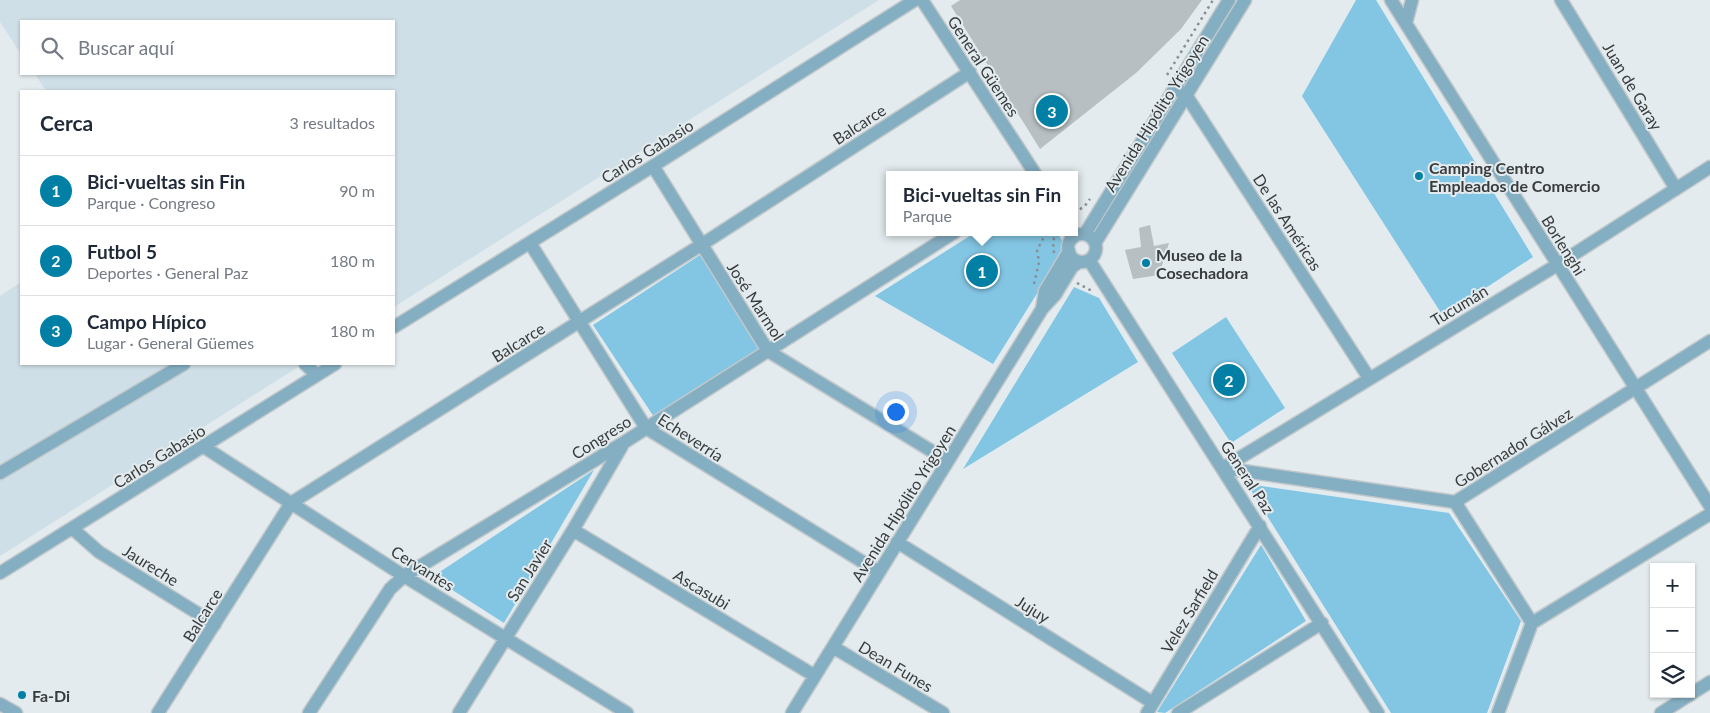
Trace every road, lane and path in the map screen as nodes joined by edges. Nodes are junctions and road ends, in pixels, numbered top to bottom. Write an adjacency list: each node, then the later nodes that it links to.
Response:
1 (915, 0): 14 (street, Carlos Gabasio)
2 (922, 0): 10 (street, General Güemes)
3 (1213, 0): 11 (path)
4 (1229, 0): 12 (street, Avenida Hipólito Yrigoyen)
5 (1245, 0): 13 (street, Avenida Hipólito Yrigoyen)
6 (1391, 0): 9 (street, Borlenghi)
7 (1412, 0): 9 (street)
8 (1561, 0): 17 (street, Juan de Garay)
9 (1406, 23): 28 (street, Borlenghi)
10 (970, 72): 16 (street, General Güemes); 25 (street, Balcarce)
11 (1166, 75)
12 (1175, 88): 13 (street, De las Américas); 20 (street, Avenida Hipólito Yrigoyen)
13 (1186, 95): 24 (street, Avenida Hipólito Yrigoyen); 38 (street, De las Américas)
14 (653, 166): 23 (street, Carlos Gabasio); 25 (street, José Marmol)
15 (1710, 167): 17 (street, Tucumán)
16 (1033, 171)
17 (1676, 189): 28 (street, Tucumán)
18 (1094, 193): 19 (path)
19 (1078, 210)
20 (1078, 234): 24 (street)
21 (948, 236): 33 (street, Congreso)
22 (1076, 236): 26 (street, Avenida Hipólito Yrigoyen)
23 (530, 243): 30 (street, Echeverría); 31 (street, Carlos Gabasio)
24 (1095, 243): 27 (street, Avenida Hipólito Yrigoyen)
25 (701, 245): 30 (street, Balcarce); 33 (street, José Marmol)
26 (1069, 251): 27 (street); 29 (street, Avenida Hipólito Yrigoyen)
27 (1084, 261): 29 (street, Avenida Hipólito Yrigoyen); 44 (street, General Paz)
28 (1557, 264): 38 (street, Tucumán); 39 (street, Borlenghi)
29 (1042, 309): 43 (street, Avenida Hipólito Yrigoyen)
30 (578, 323): 40 (street, Echeverría); 47 (street, Balcarce)
31 (395, 326)
32 (1710, 341): 39 (street, Gobernador Gálvez)
33 (768, 351): 40 (street, Congreso); 43 (street, José Marmol)
34 (182, 365): 45 (street)
35 (307, 365): 37 (street)
36 (333, 365): 37 (street, Carlos Gabasio)
37 (317, 375): 42 (street, Carlos Gabasio)
38 (1369, 378): 44 (street, Tucumán)
39 (1636, 388): 46 (street, Gobernador Gálvez); 48 (street, Borlenghi)
40 (646, 428): 41 (street, Congreso); 54 (street, Echeverría)
41 (623, 443): 52 (street, San Javier); 56 (street, Congreso)
42 (204, 447): 47 (street, Cervantes); 51 (street, Carlos Gabasio)
43 (948, 461): 53 (street, Avenida Hipólito Yrigoyen)
44 (1223, 468): 46 (street, Gobernador Gálvez); 50 (street, General Paz)
45 (0, 473)
46 (1455, 502): 57 (street)
47 (291, 503): 56 (street, Cervantes); 58 (street, Balcarce)
48 (1710, 506)
49 (1710, 514): 57 (street)
50 (1260, 526): 59 (street, General Paz); 66 (street, Velez Sarfield)
51 (73, 529): 55 (street, Carlos Gabasio); 58 (street, Jaureche)
52 (573, 530): 60 (street, San Javier); 62 (street, Ascasubi)
53 (897, 542): 54 (street, Avenida Hipólito Yrigoyen); 66 (street, Jujuy)
54 (879, 572): 61 (street, Avenida Hipólito Yrigoyen)
55 (0, 573)
56 (404, 576): 60 (street, Cervantes); 68 (street, Congreso)
57 (1532, 623): 75 (street)
58 (215, 624): 67 (street, Balcarce)
59 (1322, 624): 73 (street); 74 (street, General Paz)
60 (506, 638): 69 (street, San Javier); 70 (street, Cervantes)
61 (833, 647): 62 (street, Avenida Hipólito Yrigoyen); 72 (street, Dean Funes)
62 (815, 676): 71 (street, Avenida Hipólito Yrigoyen)
63 (1710, 682): 64 (street)
64 (1695, 691)
65 (1685, 698): 76 (street)
66 (1150, 708)
67 (158, 713)
68 (309, 713)
69 (459, 713)
70 (627, 713)
71 (792, 713)
72 (943, 713)
73 (1178, 713)
74 (1378, 713)
75 (1498, 713)
76 (1661, 713)

